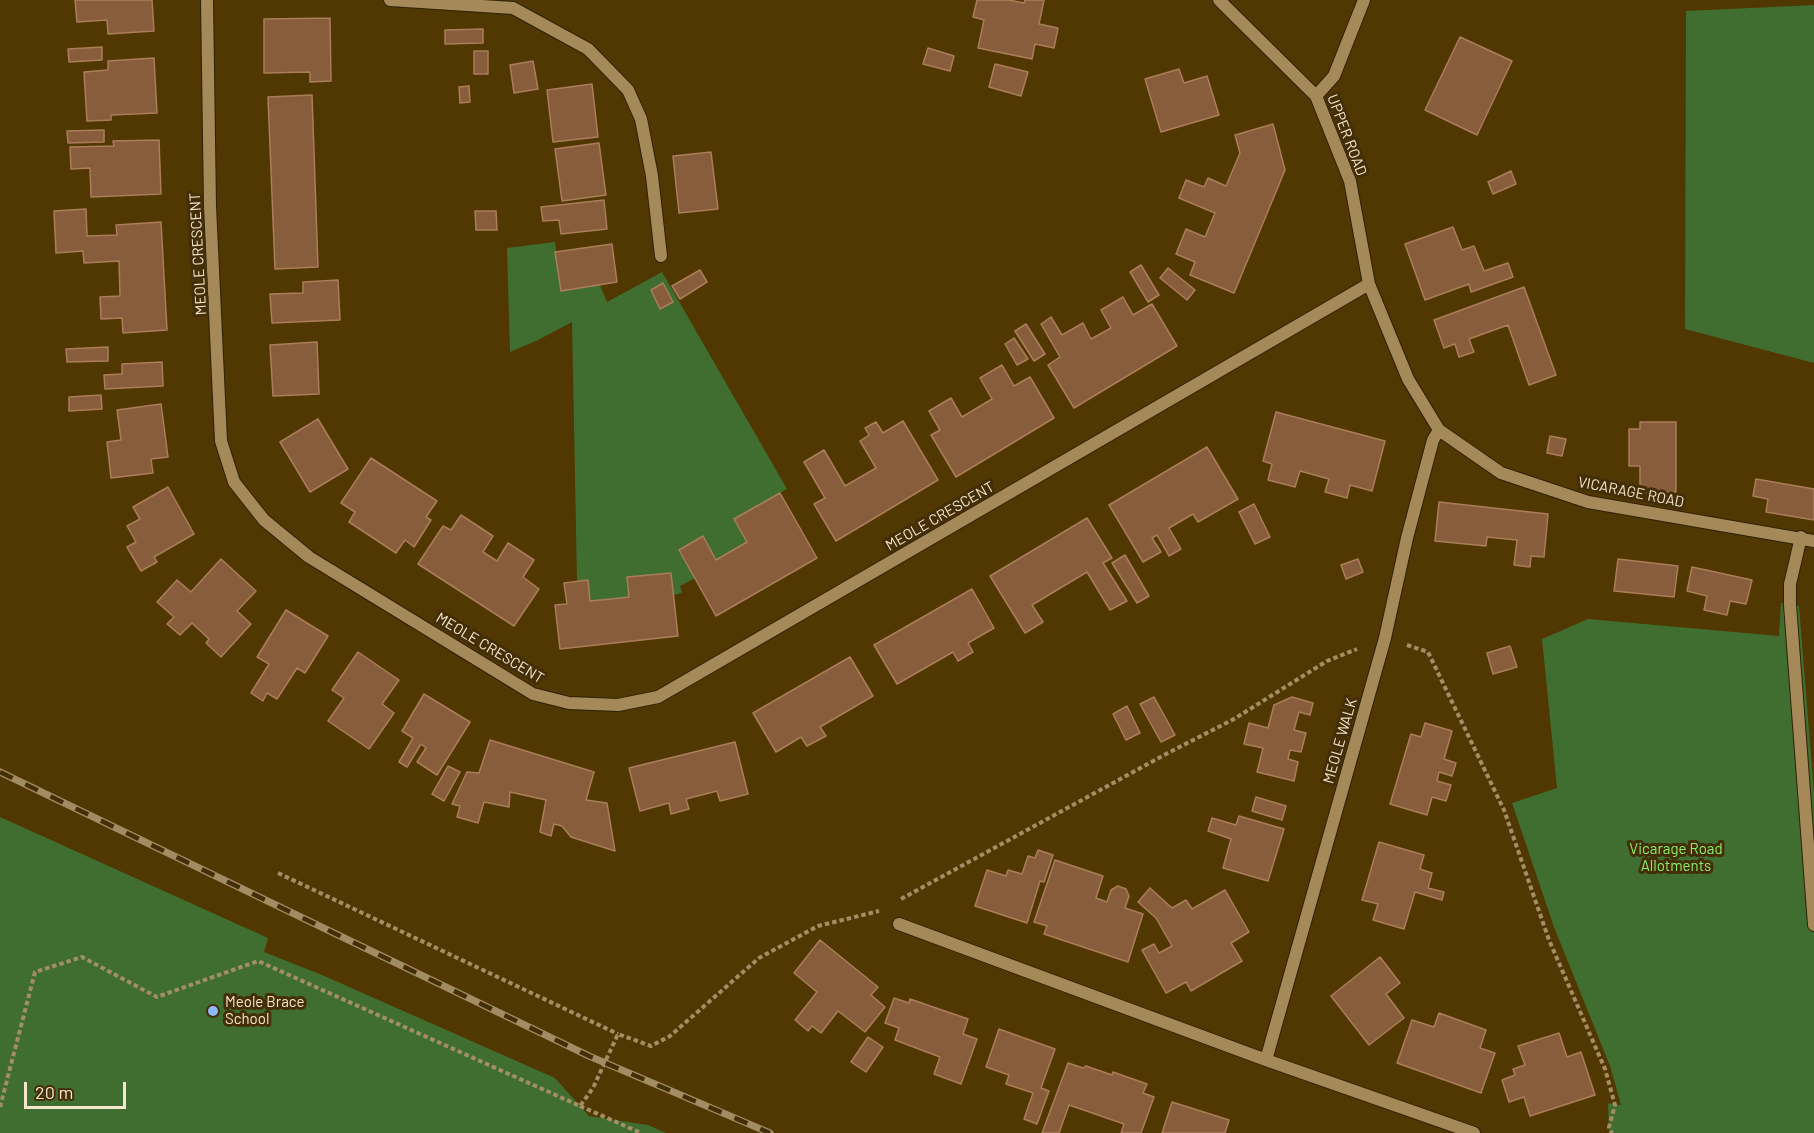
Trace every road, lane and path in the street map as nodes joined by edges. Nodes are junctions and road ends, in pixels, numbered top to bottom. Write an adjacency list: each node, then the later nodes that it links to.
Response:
1 (207, 0): 7 (street, MEOLE CRESCENT)
2 (390, 0): 6 (street)
3 (1219, 0): 5 (street, UPPER ROAD)
4 (1364, 0): 5 (street)
5 (1316, 96): 7 (street, UPPER ROAD)
6 (661, 256)
7 (1369, 284): 8 (street, VICARAGE ROAD)
8 (1439, 430): 9 (street, VICARAGE ROAD); 11 (street, MEOLE WALK)
9 (1801, 537): 10 (street, VICARAGE ROAD); 16 (street)
10 (1814, 541)
11 (1385, 638): 13 (path); 18 (street, MEOLE WALK); 23 (path)
12 (278, 873): 17 (path)
13 (896, 902)
14 (886, 908): 17 (path)
15 (899, 924): 18 (street)
16 (1814, 925)
17 (618, 1034): 19 (path)
18 (1266, 1059): 22 (street)
19 (580, 1106): 20 (path); 21 (path)
20 (0, 1107)
21 (641, 1133)
22 (1474, 1133)
23 (1612, 1133)

